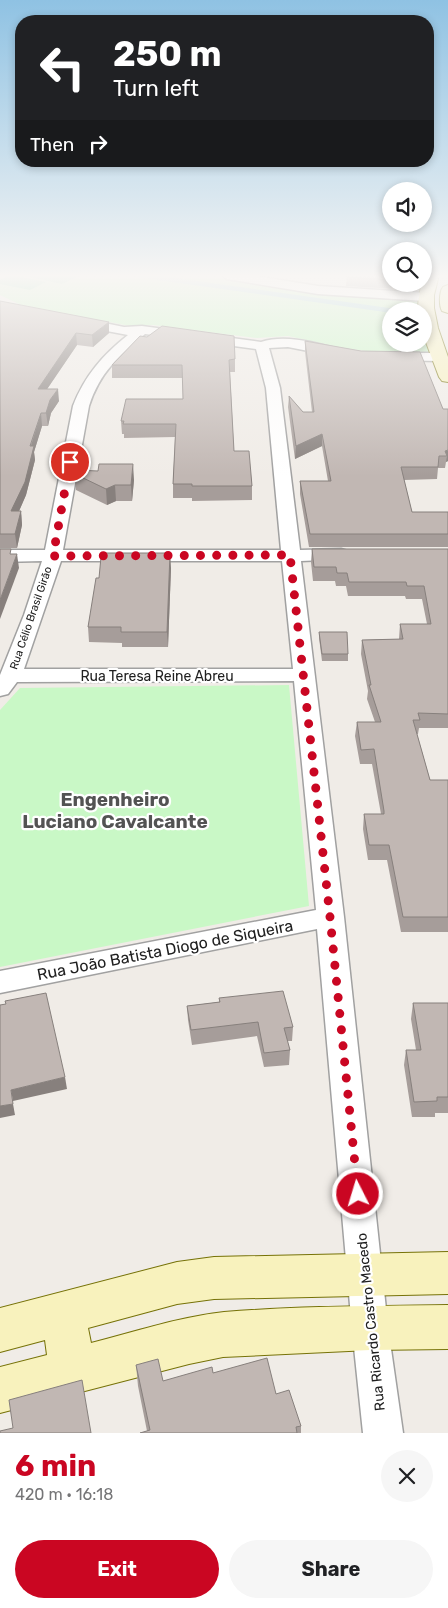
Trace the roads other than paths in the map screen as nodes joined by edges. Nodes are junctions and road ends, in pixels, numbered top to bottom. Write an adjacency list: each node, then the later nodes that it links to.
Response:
1 (128, 342): 11 (street, Rua Célio Brasil Girão)
2 (231, 342): 4 (street)
3 (436, 342): 7 (main road)
4 (262, 346): 5 (street); 9 (street, Rua Ricardo Castro Macedo)
5 (350, 355)
6 (378, 357): 7 (street)
7 (445, 366)
8 (359, 554): 9 (street)
9 (290, 555): 11 (street); 12 (street, Rua Ricardo Castro Macedo)
10 (0, 556): 11 (street)
11 (53, 556): 13 (street, Rua Célio Brasil Girão)
12 (303, 675): 13 (street, Rua Teresa Reine Abreu); 14 (street, Rua Ricardo Castro Macedo)
13 (5, 683)
14 (330, 917): 15 (street, Rua João Batista Diogo de Siqueira); 16 (street, Rua Ricardo Castro Macedo)
15 (0, 982)
16 (365, 1273): 17 (main road); 18 (main road); 20 (street, Rua Ricardo Castro Macedo)
17 (448, 1273)
18 (63, 1314): 21 (main road); 22 (main road)
19 (448, 1327): 20 (main road)
20 (370, 1328): 22 (main road); 24 (street, Rua Ricardo Castro Macedo)
21 (0, 1330)
22 (73, 1370): 23 (main road)
23 (0, 1390)
24 (383, 1433)

